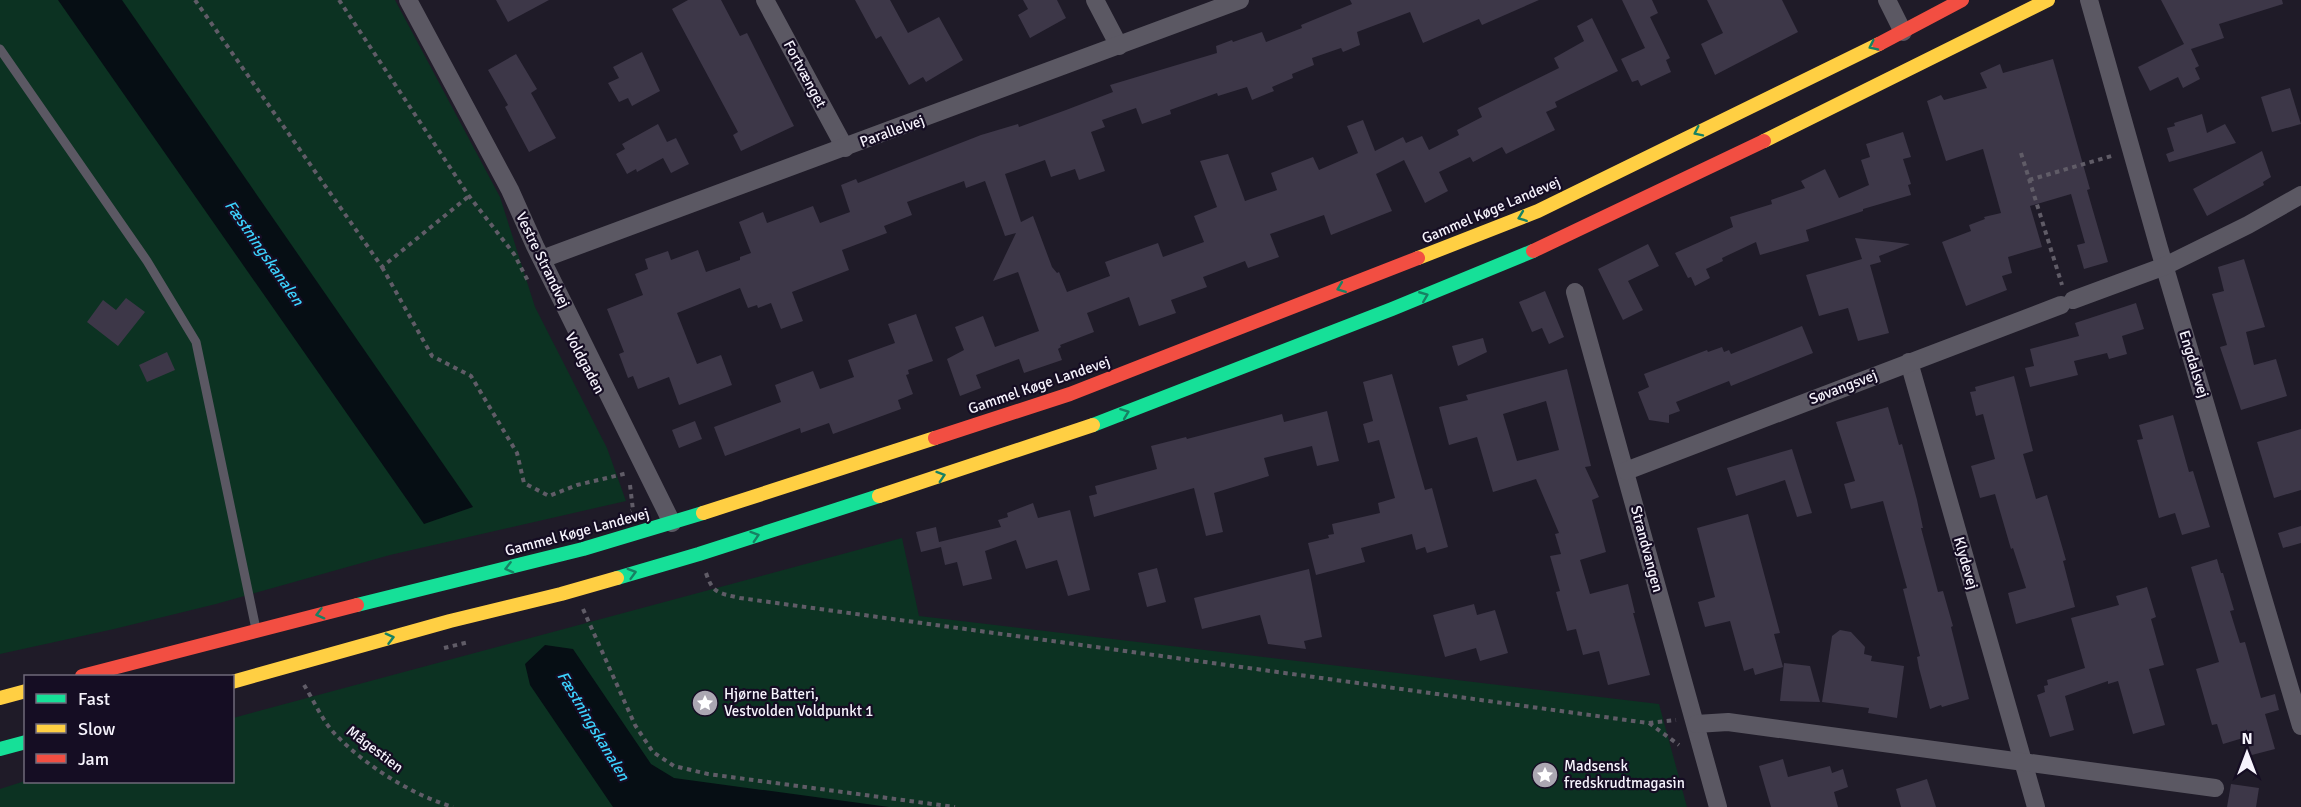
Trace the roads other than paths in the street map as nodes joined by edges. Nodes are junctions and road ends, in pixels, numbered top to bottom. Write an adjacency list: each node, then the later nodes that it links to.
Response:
1 (408, 0): 14 (street, Vestre Strandvej)
2 (765, 0): 12 (street, Fortvænget)
3 (1095, 0): 10 (street)
4 (1240, 0): 10 (street, Parallelvej)
5 (1887, 0): 9 (street)
6 (1962, 0): 9 (main road, Gammel Køge Landevej)
7 (2048, 0): 22 (main road, one-way to 7)
8 (2089, 0): 15 (street, Engdalsvej)
9 (1902, 32): 19 (main road, Gammel Køge Landevej, one-way to 19)
10 (1119, 46): 12 (street, Parallelvej)
11 (0, 49): 20 (lane)
12 (845, 148): 14 (street, Parallelvej)
13 (2301, 195): 15 (street, Søvangsvej)
14 (542, 259): 19 (street, Vestre Strandvej)
15 (2165, 266): 17 (street, Søvangsvej); 26 (street, Engdalsvej)
16 (1575, 292): 18 (street, Strandvangen)
17 (1909, 362): 18 (street, Søvangsvej); 29 (street, Klydevej)
18 (1626, 471): 25 (street, Strandvangen)
19 (672, 523): 20 (main road, Gammel Køge Landevej, one-way to 20)
20 (256, 631): 21 (main road, Gammel Køge Landevej)
21 (86, 675)
22 (234, 681)
23 (24, 692): 24 (main road)
24 (0, 698)
25 (1695, 721): 29 (street); 31 (street, Strandvangen)
26 (2301, 726)
27 (24, 743): 28 (main road)
28 (0, 749)
29 (2023, 763): 30 (street); 32 (street, Klydevej)
30 (2215, 788)
31 (1718, 807)
32 (2036, 807)

